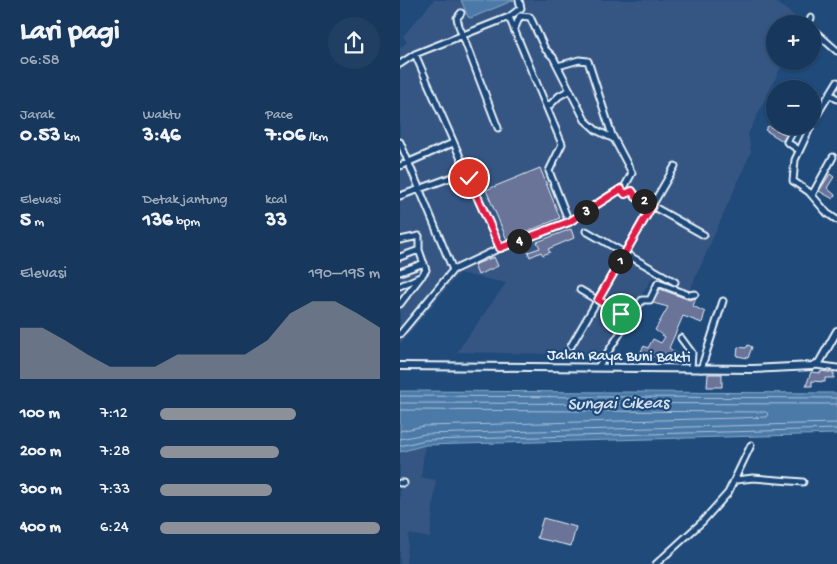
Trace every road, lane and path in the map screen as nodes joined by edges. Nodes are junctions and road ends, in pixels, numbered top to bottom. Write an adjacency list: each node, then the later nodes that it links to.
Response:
1 (520, 0): 3 (street)
2 (460, 13): 5 (street)
3 (509, 17): 4 (street); 5 (street)
4 (514, 31): 10 (street); 15 (street)
5 (462, 35): 8 (street); 17 (street)
6 (821, 37): 7 (street)
7 (837, 52)
8 (415, 54): 9 (street); 22 (street)
9 (400, 64)
10 (558, 66): 12 (street); 20 (street)
11 (837, 82): 13 (street)
12 (570, 90): 15 (street); 20 (street)
13 (830, 94): 14 (street); 16 (street)
14 (837, 98)
15 (547, 108): 35 (street)
16 (821, 108)
17 (498, 128)
18 (791, 135): 23 (street)
19 (807, 135): 23 (street)
20 (614, 138): 30 (street)
21 (400, 143): 25 (street)
22 (453, 144): 25 (street); 28 (street)
23 (799, 150): 31 (street)
24 (833, 157): 31 (street)
25 (408, 162): 26 (street); 29 (street)
26 (400, 166)
27 (674, 166): 33 (street)
28 (466, 172): 29 (street); 39 (street)
29 (418, 189): 32 (street); 44 (street)
30 (621, 189): 33 (street); 35 (street)
31 (812, 195): 34 (street)
32 (400, 196)
33 (652, 206): 37 (street); 41 (street)
34 (837, 220)
35 (569, 222): 39 (street)
36 (586, 231): 41 (street)
37 (704, 235)
38 (400, 240): 40 (street)
39 (500, 248): 44 (street)
40 (419, 250): 42 (street); 43 (street)
41 (625, 253): 47 (street); 51 (street)
42 (400, 257)
43 (424, 263): 45 (street); 46 (street)
44 (453, 270): 56 (street)
45 (400, 272)
46 (423, 276): 48 (street); 53 (street)
47 (675, 282)
48 (400, 286)
49 (580, 290): 51 (street)
50 (695, 294): 61 (street)
51 (598, 300): 54 (street); 58 (street)
52 (723, 301): 64 (street)
53 (400, 304)
54 (621, 314)
55 (837, 331): 59 (main road)
56 (400, 334)
57 (681, 338): 62 (street)
58 (571, 346)
59 (816, 365): 63 (street, Jalan Raya Buni Bakti); 64 (main road, Jalan Raya Buni Bakti)
60 (400, 366): 61 (main road, Jalan Raya Buni Bakti)
61 (598, 367): 62 (main road, Jalan Raya Buni Bakti)
62 (691, 368): 64 (main road, Jalan Raya Buni Bakti)
63 (837, 368)
64 (701, 369)
65 (751, 446): 66 (street)
66 (736, 480): 67 (street); 68 (street)
67 (804, 482)
68 (656, 564)

